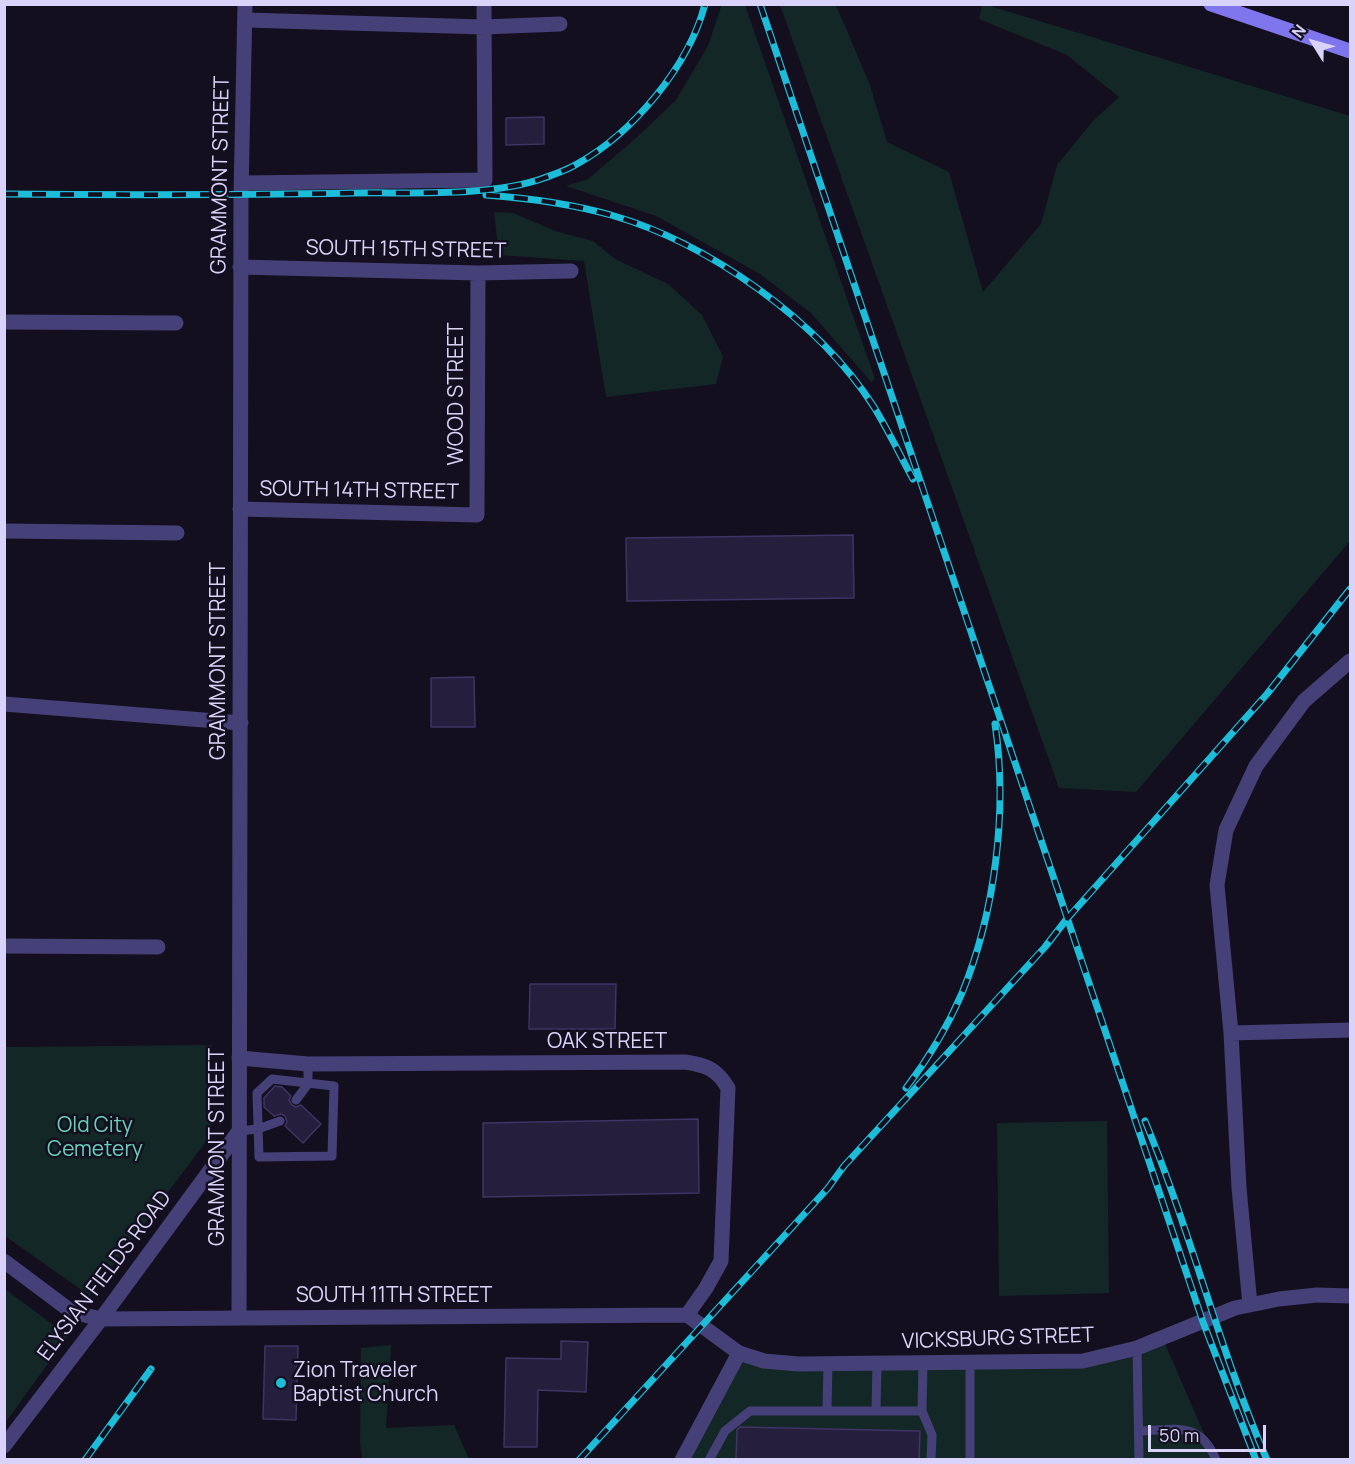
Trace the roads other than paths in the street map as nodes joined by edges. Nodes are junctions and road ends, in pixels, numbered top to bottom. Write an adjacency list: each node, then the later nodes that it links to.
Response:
1 (484, 4): 5 (street)
2 (1211, 4): 6 (main road)
3 (245, 12): 5 (street); 7 (street, GRAMMONT STREET)
4 (560, 24): 5 (street)
5 (484, 27): 7 (street)
6 (1350, 51)
7 (242, 183): 8 (street, GRAMMONT STREET)
8 (240, 267): 10 (street, SOUTH 15TH STREET); 13 (street, GRAMMONT STREET)
9 (571, 271): 10 (street, SOUTH 15TH STREET)
10 (478, 273): 14 (street, WOOD STREET)
11 (4, 322): 12 (street)
12 (176, 323)
13 (240, 509): 14 (street, SOUTH 14TH STREET); 19 (street, GRAMMONT STREET)
14 (477, 515)
15 (4, 531): 16 (street)
16 (177, 532)
17 (1350, 662): 23 (street)
18 (4, 704): 19 (street)
19 (241, 723): 24 (street, GRAMMONT STREET)
20 (4, 946): 21 (street)
21 (158, 947)
22 (1350, 1030): 23 (street)
23 (1231, 1033): 33 (street)
24 (239, 1058): 25 (street, OAK STREET); 30 (street, GRAMMONT STREET)
25 (308, 1064): 26 (lane); 34 (street, OAK STREET)
26 (308, 1084): 27 (lane); 29 (lane); 29 (lane)
27 (296, 1100)
28 (280, 1121): 29 (lane)
29 (258, 1129): 30 (lane)
30 (239, 1131): 35 (street, GRAMMONT STREET); 36 (street, ELYSIAN FIELDS ROAD)
31 (4, 1261): 36 (street, SOUTH 11TH STREET)
32 (1350, 1296): 33 (street, VICKSBURG STREET)
33 (1250, 1305): 37 (street, VICKSBURG STREET)
34 (687, 1315): 35 (street, SOUTH 11TH STREET); 38 (street, VICKSBURG STREET)
35 (239, 1318): 36 (street, SOUTH 11TH STREET)
36 (101, 1319): 47 (street, ELYSIAN FIELDS ROAD)
37 (1137, 1348): 40 (street, VICKSBURG STREET); 46 (lane)
38 (739, 1353): 41 (street, VICKSBURG STREET); 48 (street)
39 (923, 1362): 40 (street, VICKSBURG STREET); 42 (street, VICKSBURG STREET); 45 (lane)
40 (970, 1362): 51 (lane)
41 (828, 1363): 42 (street, VICKSBURG STREET); 43 (lane)
42 (877, 1363): 44 (lane)
43 (826, 1411): 44 (lane); 49 (lane)
44 (876, 1411): 45 (lane)
45 (922, 1411): 50 (lane)
46 (1138, 1431): 52 (lane); 53 (lane)
47 (4, 1446)
48 (682, 1460)
49 (709, 1460)
50 (931, 1460)
51 (970, 1460)
52 (1139, 1460)
53 (1216, 1460)

